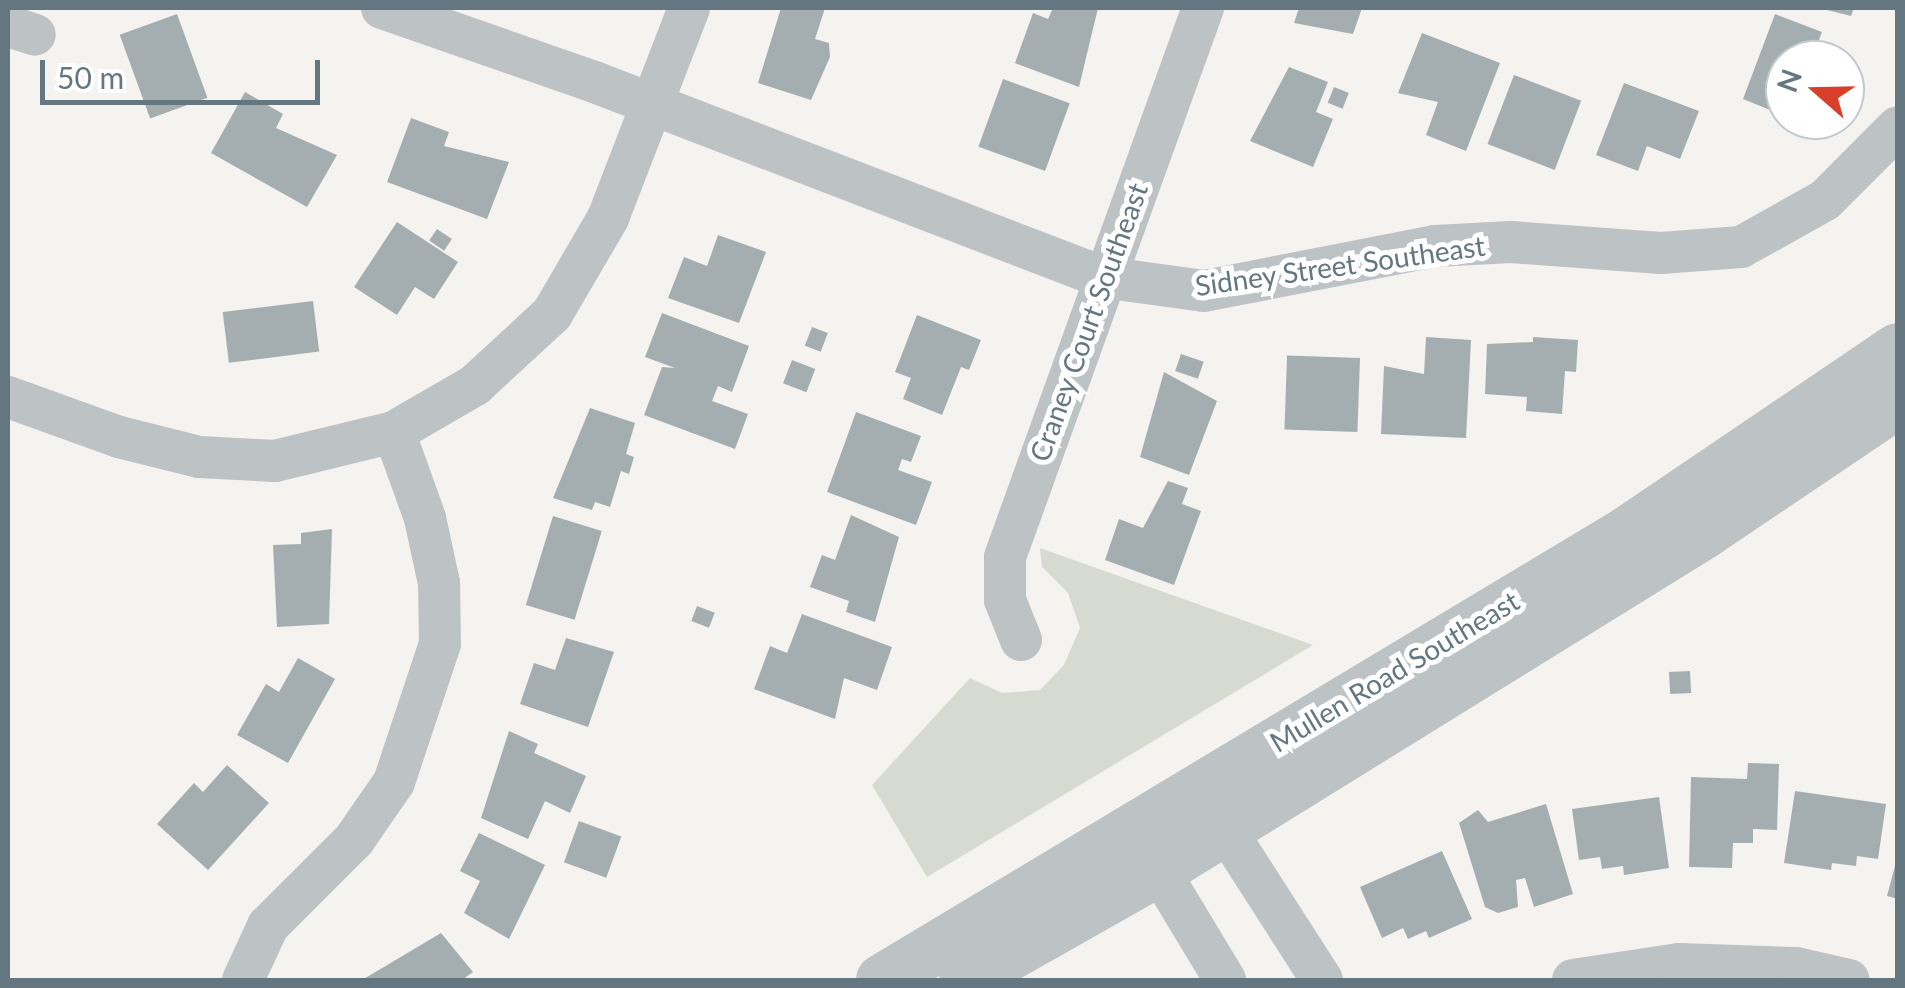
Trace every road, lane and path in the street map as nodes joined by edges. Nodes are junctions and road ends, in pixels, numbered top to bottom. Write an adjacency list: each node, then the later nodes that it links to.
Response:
1 (382, 8): 4 (street, Sidney Street Southeast)
2 (689, 8): 4 (street)
3 (1202, 8): 6 (street, Craney Court Southeast)
4 (652, 104): 6 (street, Sidney Street Southeast); 10 (street)
5 (1898, 127): 6 (street, Sidney Street Southeast)
6 (1102, 278): 11 (street, Craney Court Southeast)
7 (1898, 349): 12 (street, Mullen Road Southeast)
8 (8, 397): 10 (street)
9 (1898, 402): 12 (street, Mullen Road Southeast)
10 (394, 432): 14 (street)
11 (1021, 640)
12 (1212, 808): 13 (street, Mullen Road Southeast); 18 (street)
13 (1147, 851): 15 (street, Mullen Road Southeast); 16 (street, Mullen Road Southeast); 17 (street)
14 (244, 980)
15 (882, 980)
16 (965, 980)
17 (1225, 980)
18 (1322, 980)
19 (1573, 980): 20 (street)
20 (1849, 980)

